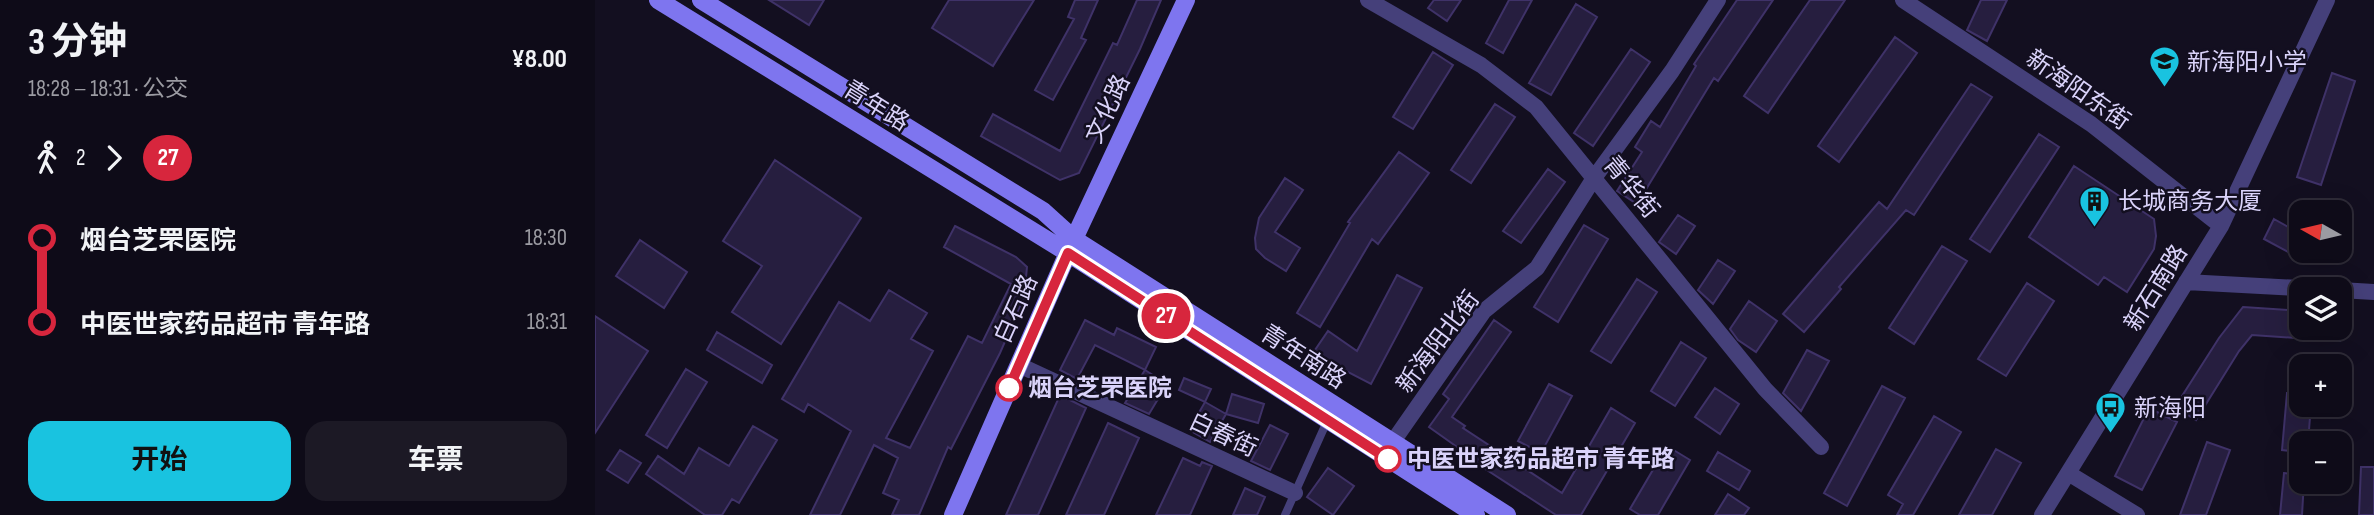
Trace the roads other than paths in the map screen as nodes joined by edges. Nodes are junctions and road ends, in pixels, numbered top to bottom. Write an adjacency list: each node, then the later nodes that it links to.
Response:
1 (658, 0): 10 (main road, 青年路)
2 (701, 0): 10 (main road, 青年路)
3 (1187, 0): 10 (main road, 文化路)
4 (1368, 0): 8 (street, 青华街)
5 (1718, 0): 8 (street, 新海阳北街)
6 (1903, 0): 9 (street, 新海阳东街)
7 (2327, 0): 9 (street, 新石南路)
8 (1594, 178): 17 (street, 新海阳北街); 18 (street, 青华街)
9 (2221, 226): 11 (street, 新石南路)
10 (1071, 246): 15 (main road, 白石路); 16 (main road, 青年南路)
11 (2186, 282): 12 (street); 19 (street, 新石南路)
12 (2289, 288)
13 (2352, 291): 14 (street)
14 (2374, 292)
15 (1019, 365): 20 (street, 白春街); 21 (main road, 白石路)
16 (1330, 413): 17 (main road, 青年南路); 20 (lane); 23 (main road, 青年南路)
17 (1392, 443): 24 (main road, 青年南路)
18 (1821, 447)
19 (2069, 472): 25 (street, 新石南路); 26 (street)
20 (1295, 493): 22 (lane)
21 (953, 515)
22 (1285, 515)
23 (1476, 515)
24 (1507, 515)
25 (2042, 515)
26 (2137, 515)

